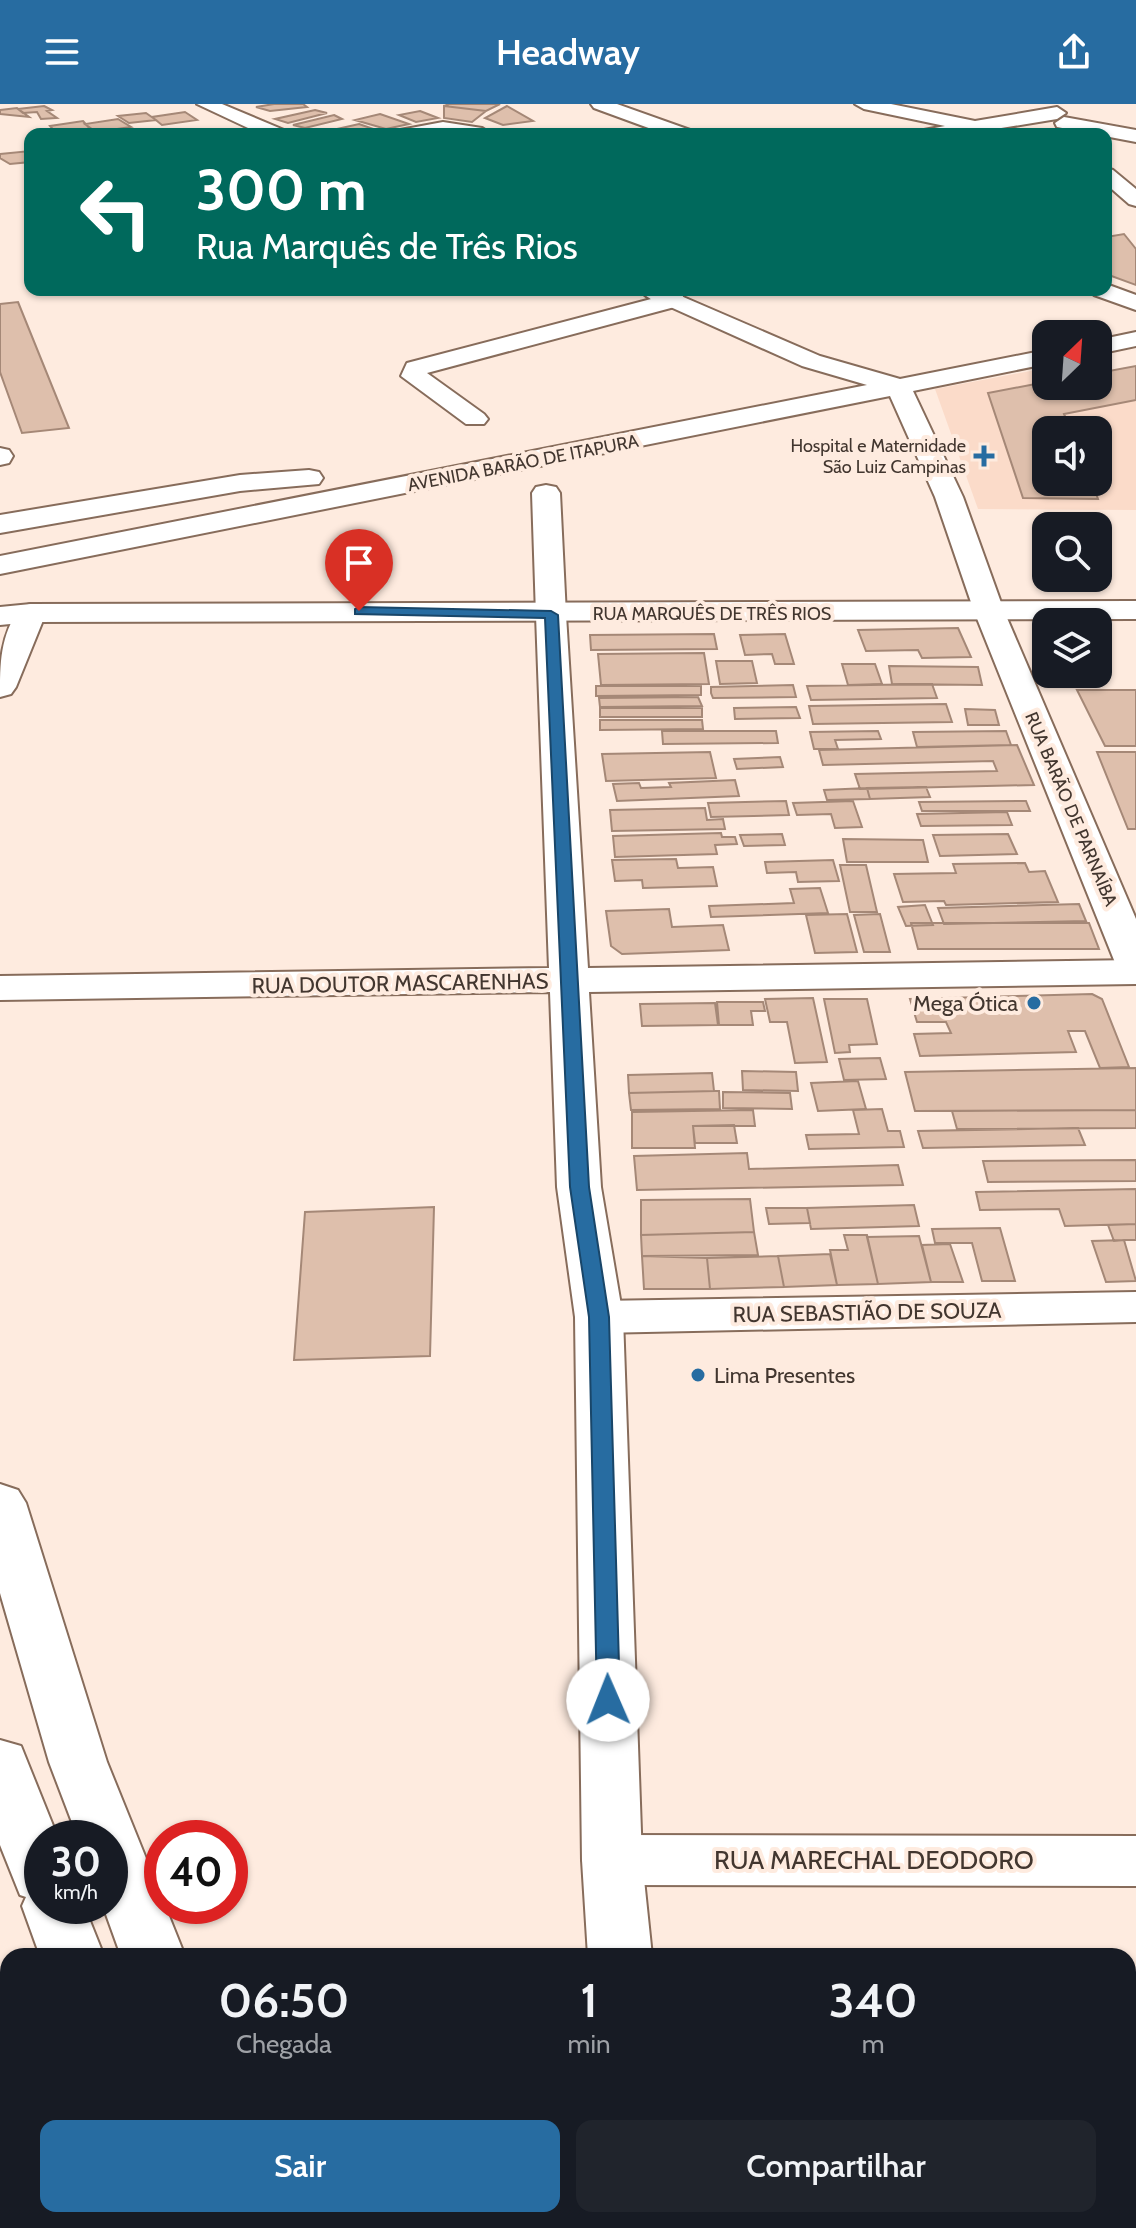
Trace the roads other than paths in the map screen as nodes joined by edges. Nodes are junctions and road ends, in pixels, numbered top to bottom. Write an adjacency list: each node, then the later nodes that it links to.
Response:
1 (206, 104): 6 (main road)
2 (604, 104): 7 (main road)
3 (864, 104): 5 (main road)
4 (1062, 121): 5 (main road); 9 (main road)
5 (987, 125): 8 (main road)
6 (263, 128)
7 (667, 128)
8 (968, 128)
9 (1094, 128)
10 (1112, 132): 11 (main road)
11 (1136, 137): 12 (main road)
12 (1112, 138)
13 (1112, 179): 14 (main road)
14 (1135, 197)
15 (1114, 209): 16 (main road)
16 (1136, 226)
17 (1112, 292): 21 (main road)
18 (1112, 293): 23 (main road)
19 (665, 296): 22 (main road)
20 (690, 296): 22 (main road)
21 (1136, 297)
22 (674, 300): 27 (main road); 29 (main road)
23 (1136, 303)
24 (1136, 339): 25 (main road)
25 (1112, 344)
26 (1032, 360): 28 (main road, AVENIDA BARÃO DE ITAPURA)
27 (811, 361): 28 (main road); 30 (main road, AVENIDA BARÃO DE ITAPURA)
28 (898, 386): 34 (main road, AVENIDA BARÃO DE ITAPURA); 36 (main road, RUA BARÃO DE PARNAÍBA)
29 (475, 419)
30 (309, 478): 32 (main road); 33 (main road, AVENIDA BARÃO DE ITAPURA)
31 (546, 493): 38 (main road)
32 (0, 524)
33 (0, 538)
34 (0, 565)
35 (1136, 610): 36 (main road, RUA MARQUÊS DE TRÊS RIOS)
36 (989, 611): 38 (main road, RUA MARQUÊS DE TRÊS RIOS); 40 (main road, RUA BARÃO DE PARNAÍBA)
37 (15, 614): 38 (main road, RUA MARQUÊS DE TRÊS RIOS); 39 (main road)
38 (551, 615): 42 (main road)
39 (0, 687)
40 (1136, 965)
41 (1136, 972): 42 (main road, RUA DOUTOR MASCARENHAS)
42 (570, 981): 43 (main road, RUA DOUTOR MASCARENHAS); 45 (main road)
43 (0, 988)
44 (1136, 1307): 45 (main road, RUA SEBASTIÃO DE SOUZA)
45 (599, 1317): 50 (main road)
46 (3, 1513): 48 (main road)
47 (3, 1774): 49 (main road)
48 (101, 1820)
49 (24, 1829)
50 (612, 1860): 51 (main road, RUA MARECHAL DEODORO); 54 (main road)
51 (1136, 1861)
52 (128, 1890): 53 (main road)
53 (149, 1944)
54 (619, 1948)

